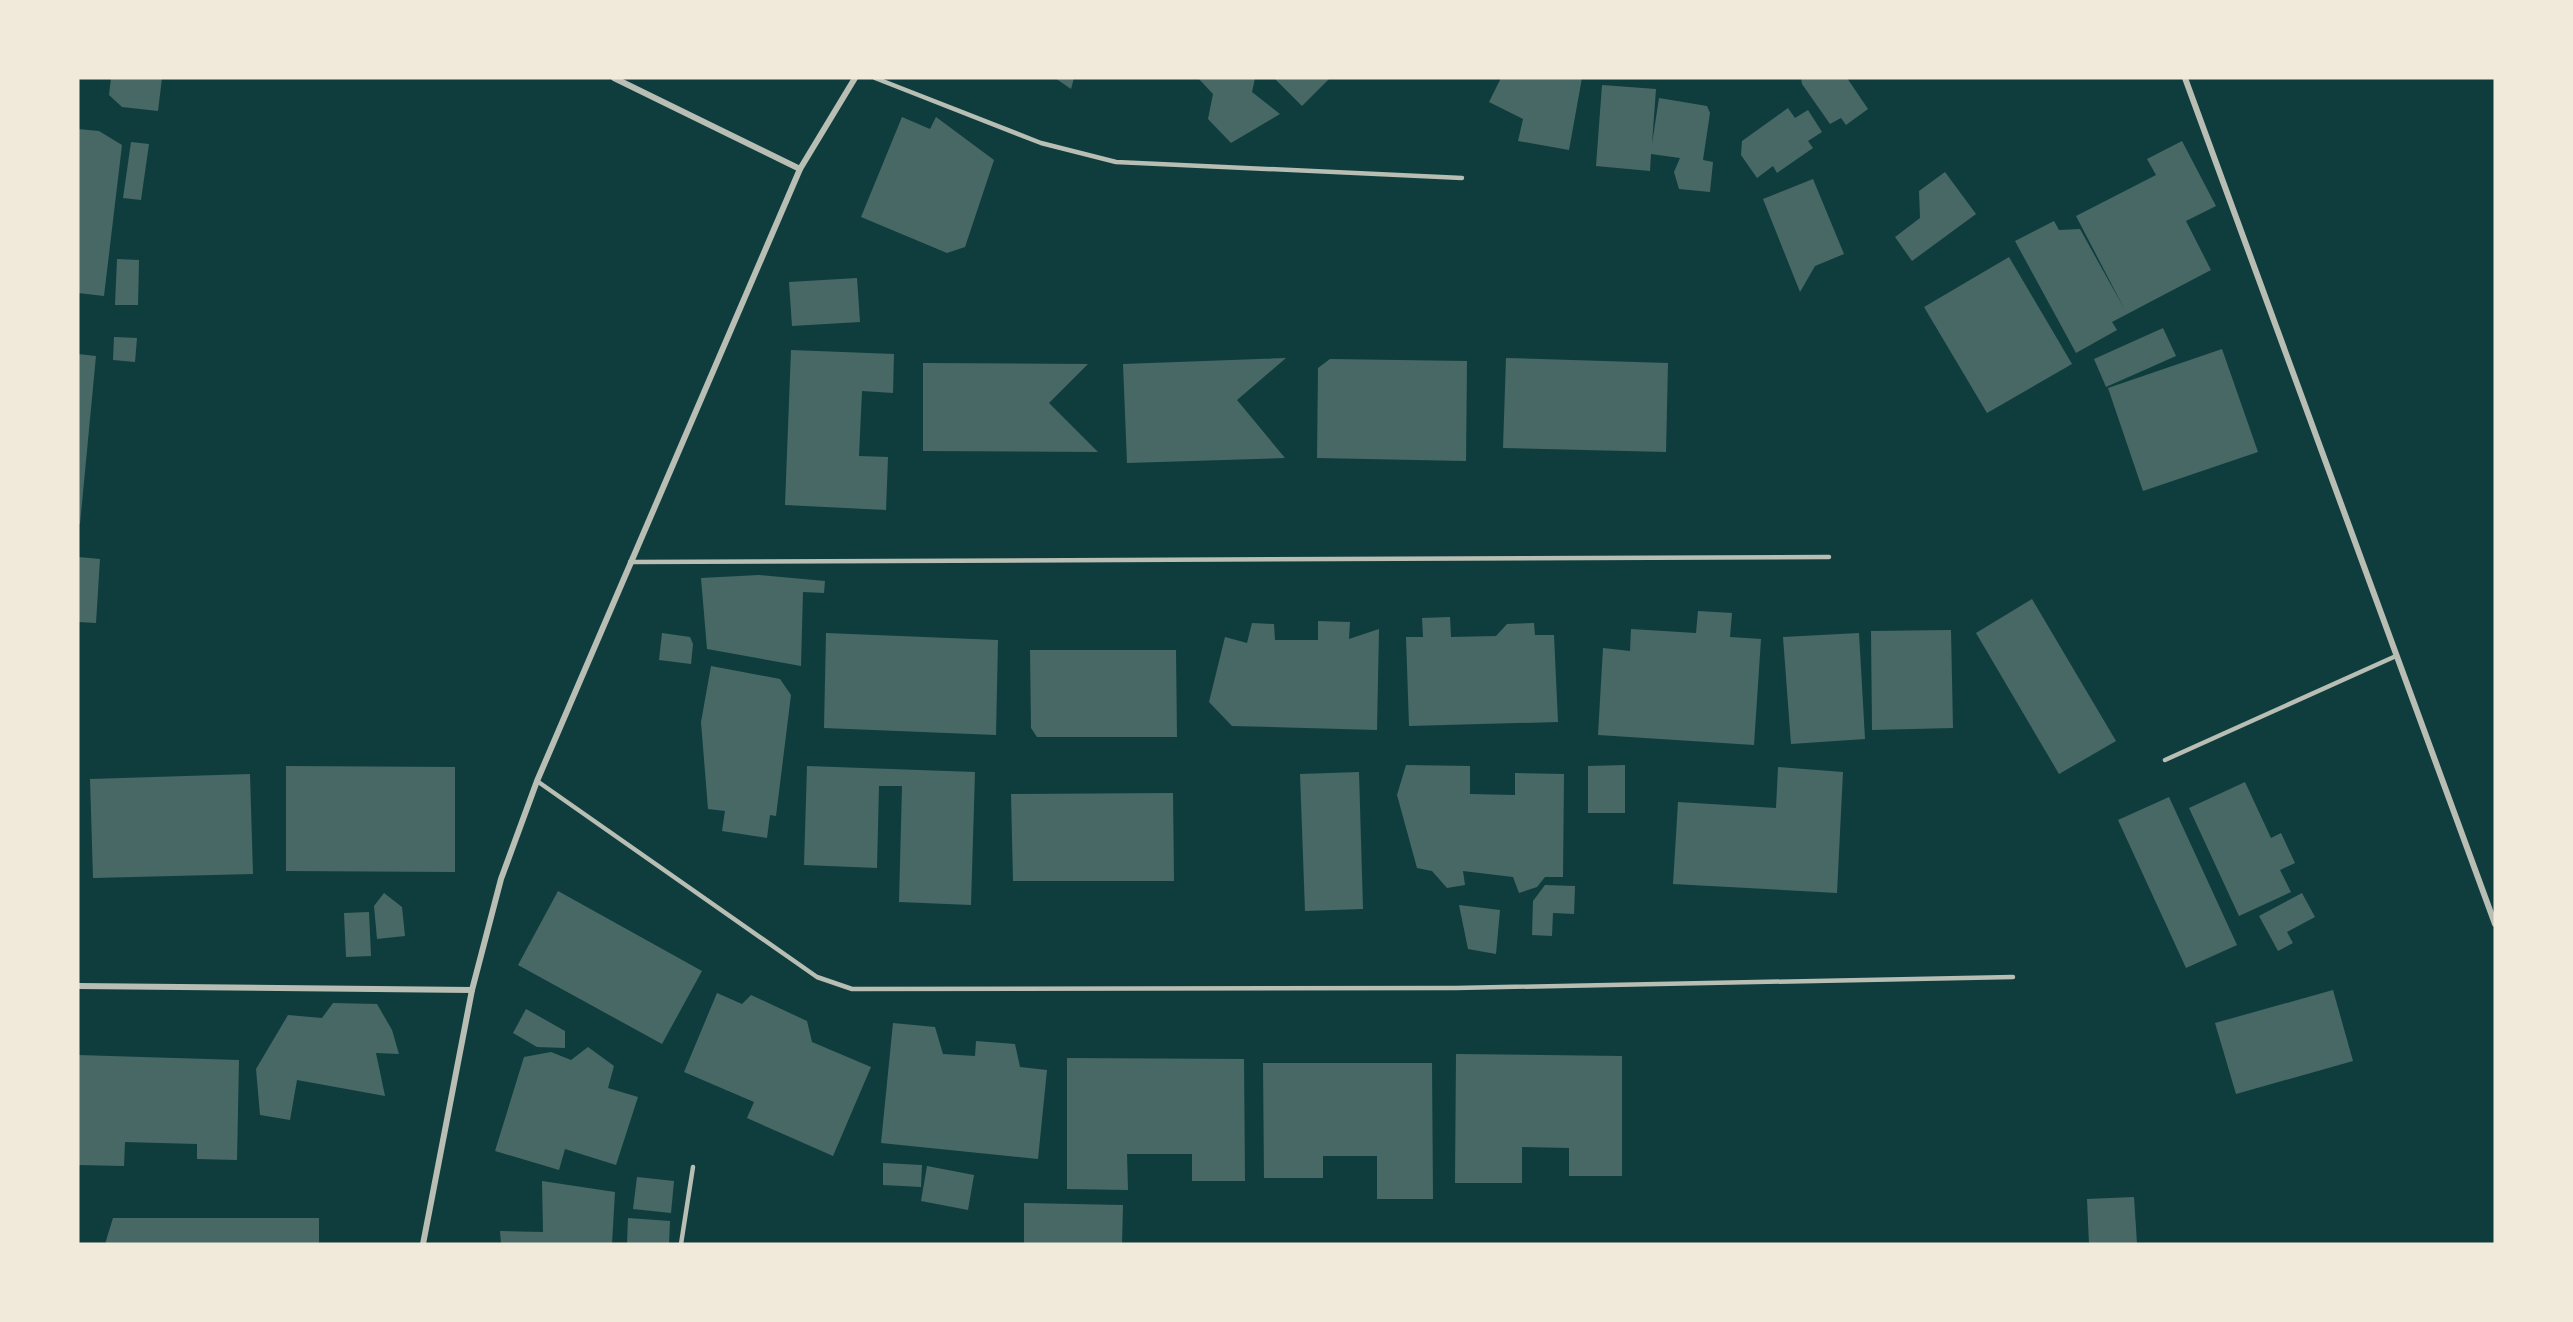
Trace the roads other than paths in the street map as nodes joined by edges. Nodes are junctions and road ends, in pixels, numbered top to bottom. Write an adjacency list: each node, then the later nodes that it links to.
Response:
1 (614, 78): 5 (street)
2 (855, 78): 5 (street)
3 (875, 78): 6 (lane)
4 (2185, 78): 9 (street)
5 (800, 169): 8 (street)
6 (1462, 178)
7 (1829, 557): 8 (lane)
8 (630, 562): 11 (street)
9 (2396, 656): 10 (lane); 12 (street)
10 (2165, 760)
11 (537, 781): 13 (lane); 15 (street)
12 (2495, 924)
13 (2013, 977)
14 (78, 986): 15 (street)
15 (472, 990): 17 (street)
16 (693, 1167): 18 (lane)
17 (423, 1244)
18 (681, 1244)

